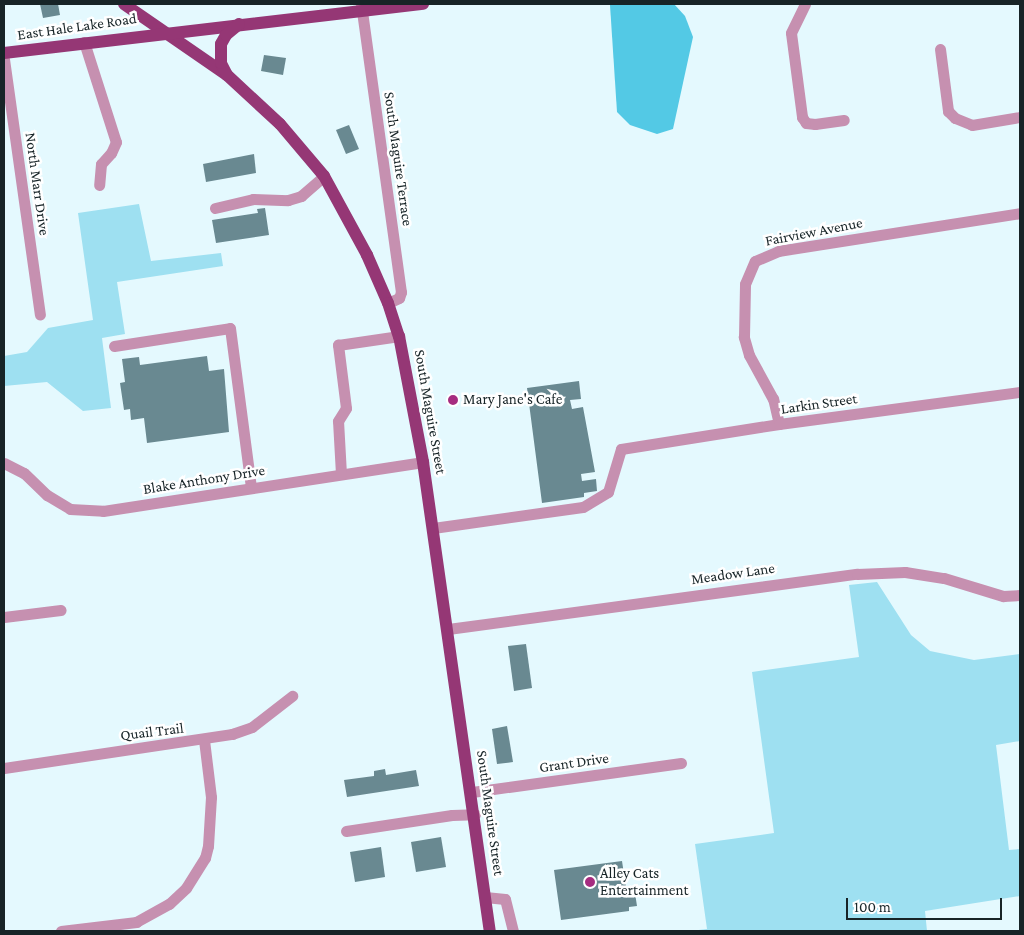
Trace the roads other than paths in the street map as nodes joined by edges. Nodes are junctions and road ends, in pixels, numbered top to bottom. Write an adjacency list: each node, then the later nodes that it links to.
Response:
1 (124, 4): 6 (main road, South Maguire Street)
2 (423, 4): 4 (main road, East Hale Lake Road)
3 (805, 4): 13 (street)
4 (361, 7): 5 (main road, East Hale Lake Road); 18 (street, South Maguire Terrace)
5 (240, 24): 6 (main road, East Hale Lake Road); 11 (main road)
6 (163, 32): 7 (main road, East Hale Lake Road); 11 (main road, South Maguire Street)
7 (84, 42): 9 (main road, East Hale Lake Road); 15 (street)
8 (940, 49): 12 (street)
9 (4, 53)
10 (4, 59): 19 (street, North Marr Drive)
11 (227, 75): 14 (main road, South Maguire Street)
12 (1020, 117)
13 (844, 120)
14 (324, 176): 16 (street); 18 (main road, South Maguire Street)
15 (99, 186)
16 (215, 208)
17 (1020, 212): 23 (street, Fairview Avenue)
18 (388, 303): 20 (main road, South Maguire Street)
19 (40, 314)
20 (399, 336): 24 (main road, South Maguire Street); 26 (street)
21 (114, 346): 27 (street)
22 (1020, 392): 23 (street, Larkin Street)
23 (779, 424): 28 (street, Larkin Street)
24 (423, 462): 26 (street, Blake Anthony Drive); 28 (main road, South Maguire Street)
25 (4, 463): 27 (street, Blake Anthony Drive)
26 (341, 474): 27 (street, Blake Anthony Drive)
27 (251, 488)
28 (433, 528): 32 (main road, South Maguire Street)
29 (1020, 595): 32 (street, Meadow Lane)
30 (61, 610): 31 (street)
31 (4, 617)
32 (448, 629): 37 (main road, South Maguire Street)
33 (292, 696): 34 (street, Quail Trail)
34 (204, 740): 36 (street, Quail Trail); 41 (street)
35 (681, 763): 37 (street, Grant Drive)
36 (4, 768)
37 (472, 792): 38 (main road, South Maguire Street)
38 (475, 814): 39 (street); 40 (main road, South Maguire Street)
39 (346, 831)
40 (485, 897): 42 (main road, South Maguire Street); 43 (street)
41 (61, 931)
42 (490, 931)
43 (513, 931)

